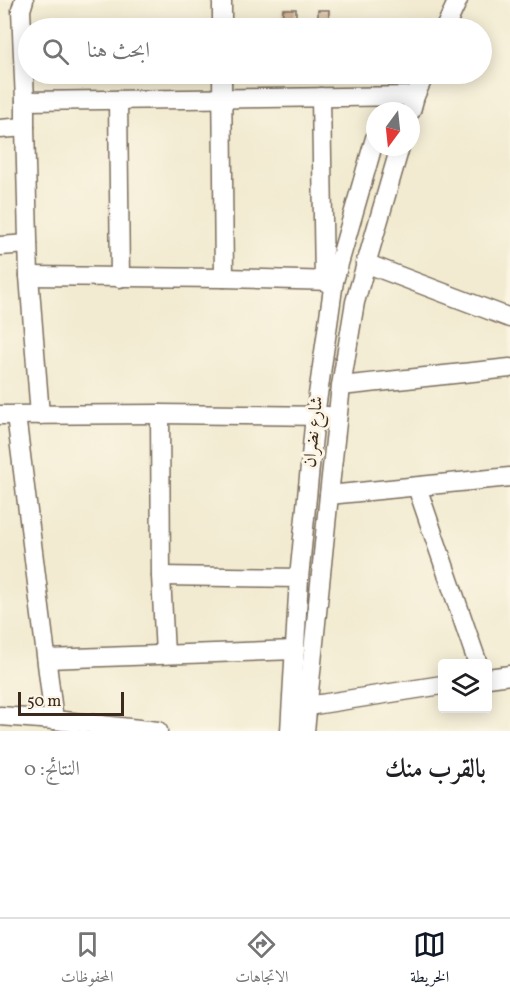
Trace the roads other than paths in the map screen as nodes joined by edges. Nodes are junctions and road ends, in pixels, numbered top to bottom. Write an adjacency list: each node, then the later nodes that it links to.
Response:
1 (24, 0): 4 (street)
2 (222, 0): 5 (street)
3 (458, 0): 6 (street)
4 (21, 18)
5 (222, 18)
6 (450, 18)
7 (25, 84): 12 (street)
8 (222, 84): 11 (street)
9 (421, 84): 15 (street)
10 (321, 97): 11 (street); 14 (street); 26 (street)
11 (222, 98): 13 (street); 25 (street)
12 (26, 100): 13 (street); 16 (street)
13 (118, 100): 24 (street)
14 (367, 102)
15 (414, 102)
16 (25, 127): 17 (street); 20 (street)
17 (0, 129)
18 (369, 156): 26 (street, شارع نضران)
19 (397, 156): 22 (street, شارع نضران)
20 (28, 244): 21 (street); 23 (street)
21 (0, 246)
22 (366, 263): 27 (street); 29 (street, شارع نضران)
23 (29, 276): 24 (street); 32 (street)
24 (120, 278): 25 (street)
25 (224, 278): 26 (street)
26 (329, 281): 33 (street, شارع نضران)
27 (510, 318)
28 (510, 368): 29 (street)
29 (341, 386): 34 (street, شارع نضران)
30 (160, 414): 32 (street); 33 (street); 38 (street)
31 (8, 415): 32 (street); 42 (street)
32 (40, 416)
33 (315, 416): 34 (street); 39 (street, شارع نضران)
34 (338, 416): 37 (street, شارع نضران)
35 (510, 477): 36 (street)
36 (417, 486): 37 (street); 43 (street)
37 (328, 495): 47 (street, شارع نضران)
38 (161, 576): 39 (street); 41 (street)
39 (299, 578): 40 (street, شارع نضران)
40 (295, 650): 41 (street); 51 (street, شارع نضران)
41 (165, 654): 42 (street)
42 (47, 659): 49 (street)
43 (477, 659)
44 (510, 675): 45 (street)
45 (492, 677)
46 (438, 686): 47 (street)
47 (308, 706): 52 (street, شارع نضران)
48 (0, 716): 49 (street)
49 (54, 720): 50 (street)
50 (158, 731)
51 (290, 731)
52 (305, 731)

